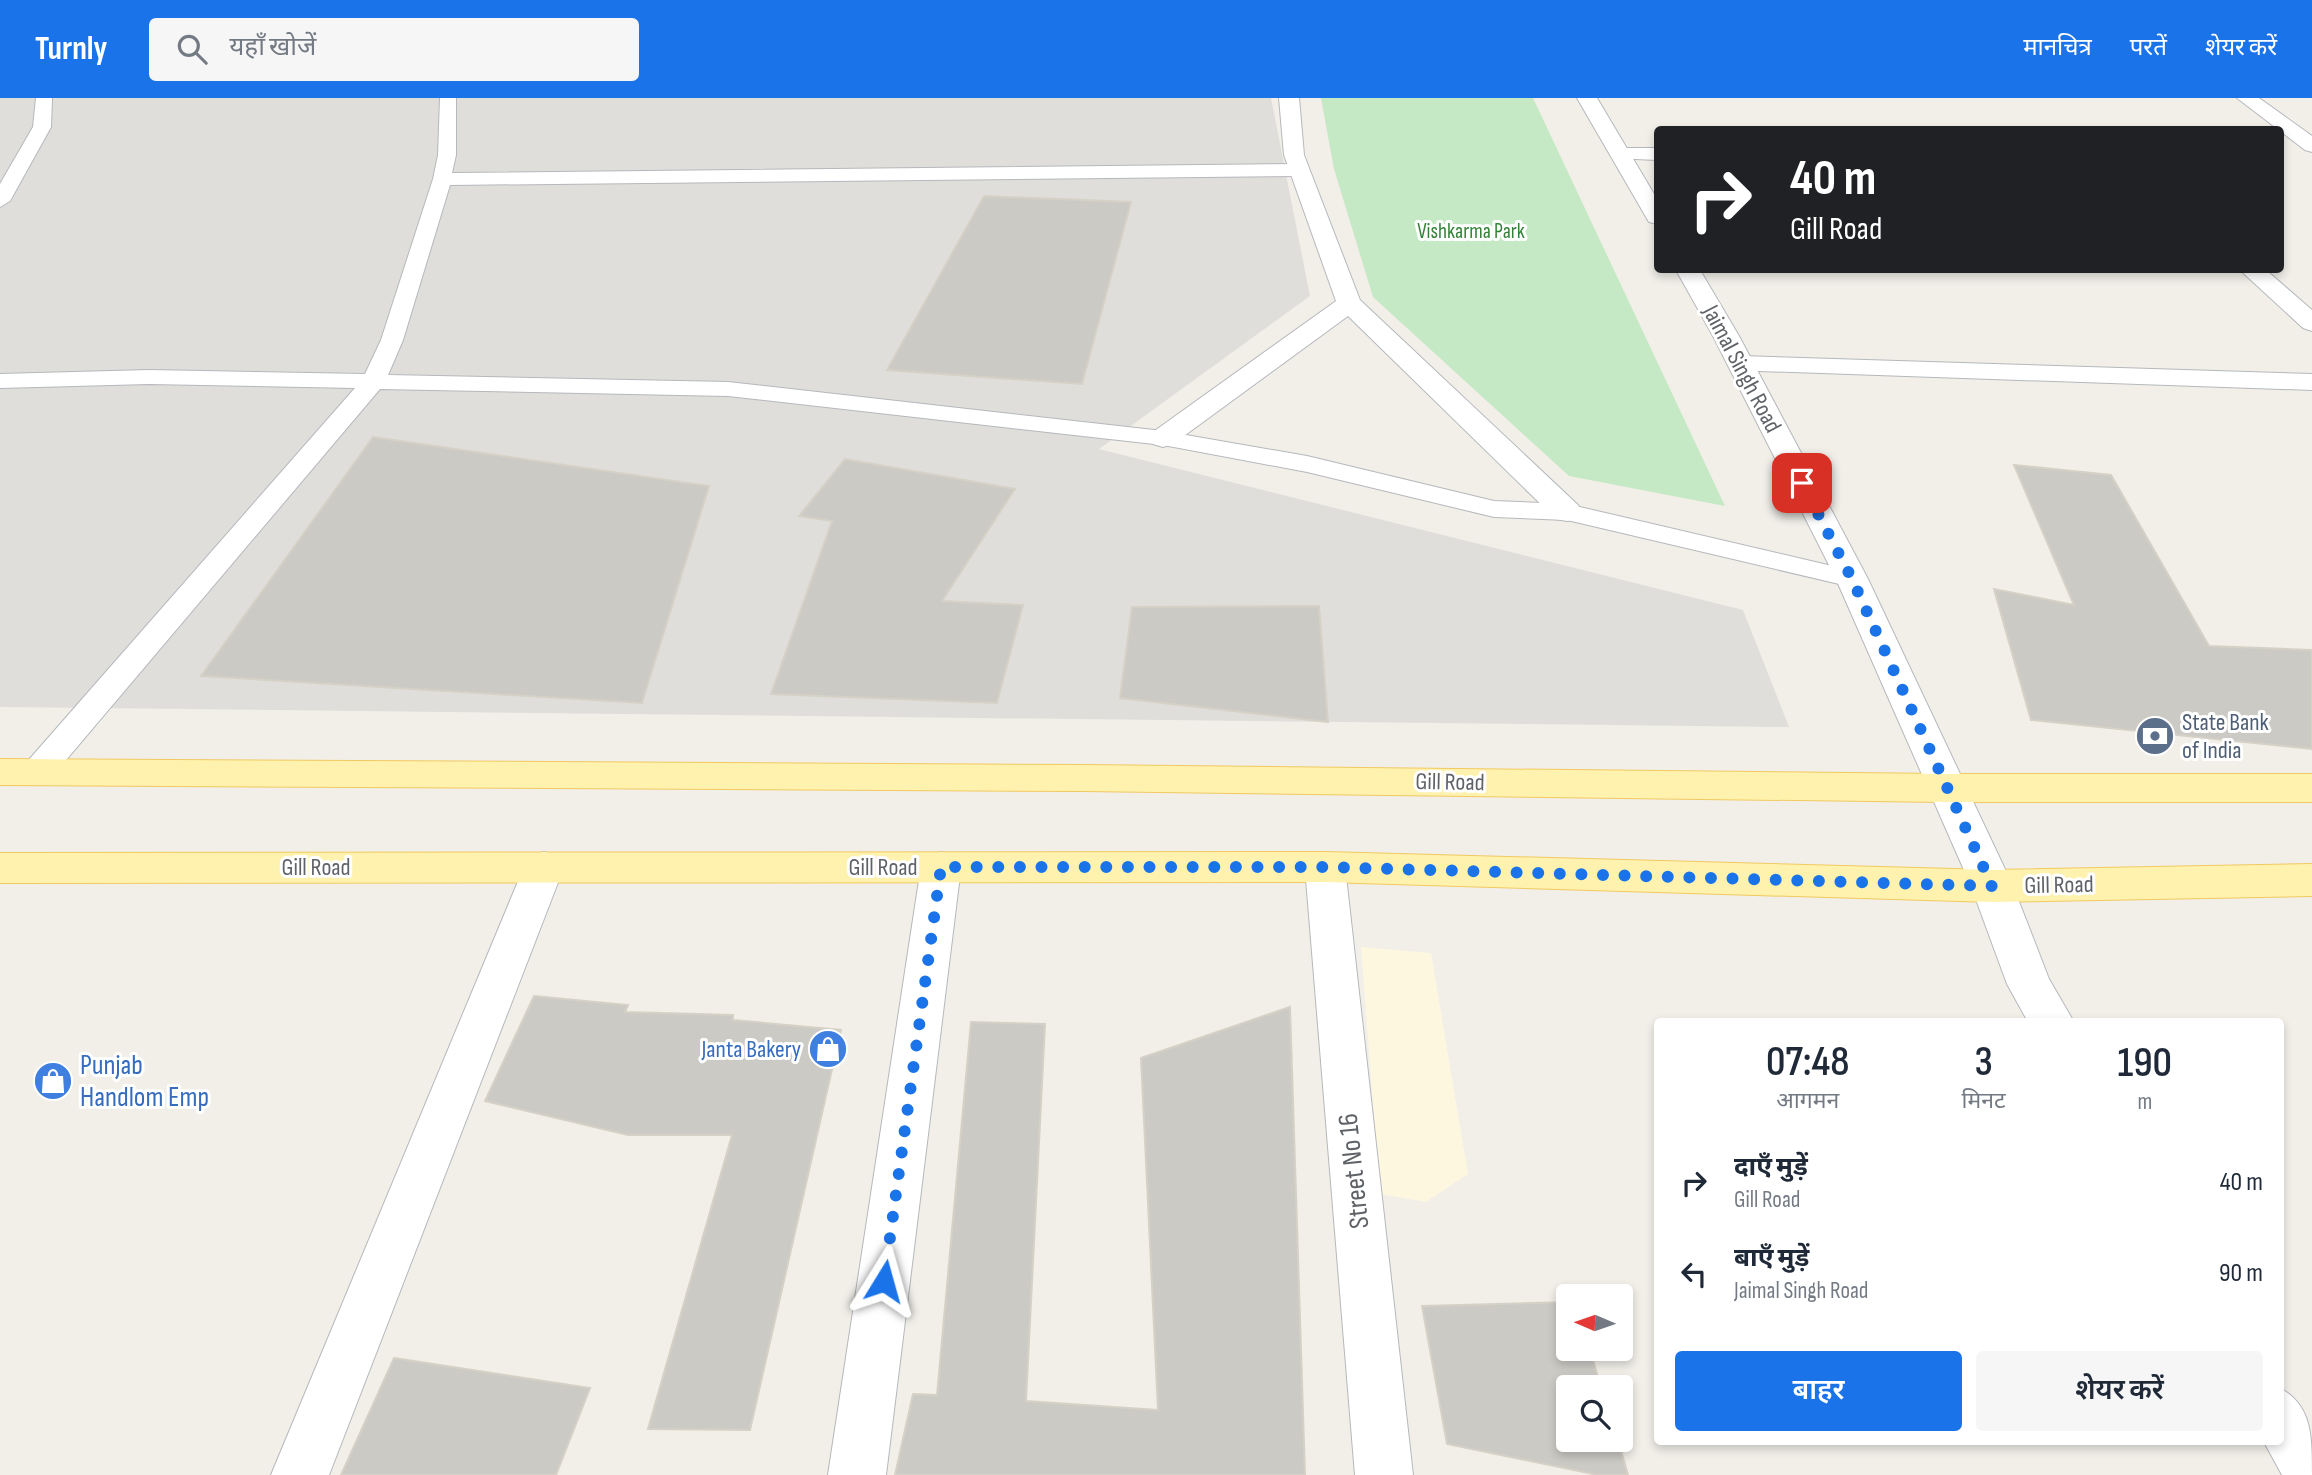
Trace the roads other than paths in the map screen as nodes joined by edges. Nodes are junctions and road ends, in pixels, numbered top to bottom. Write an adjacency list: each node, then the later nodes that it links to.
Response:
1 (44, 98): 11 (lane)
2 (448, 98): 10 (lane)
3 (1289, 98): 9 (street)
4 (1587, 98): 7 (street)
5 (2247, 98): 6 (street)
6 (2312, 146)
7 (1620, 154): 8 (street); 12 (street)
8 (1654, 154)
9 (1300, 170): 10 (lane); 15 (street)
10 (442, 179): 19 (lane)
11 (0, 201)
12 (1654, 212)
13 (1690, 273): 17 (street, Jaimal Singh Road)
14 (2255, 273): 16 (street)
15 (1349, 303): 21 (street); 22 (street)
16 (2312, 323)
17 (1741, 364): 20 (street); 23 (street, Jaimal Singh Road)
18 (0, 381): 19 (lane)
19 (373, 382): 21 (lane); 24 (lane)
20 (2312, 382)
21 (1163, 438): 22 (lane)
22 (1567, 512): 23 (lane)
23 (1852, 579): 26 (street, Jaimal Singh Road)
24 (38, 771): 25 (main road, Gill Road); 26 (main road, Gill Road)
25 (0, 772)
26 (1945, 788): 27 (main road, Gill Road); 33 (street, Jaimal Singh Road)
27 (2312, 788)
28 (544, 867): 29 (main road, Gill Road); 31 (main road, Gill Road); 37 (street)
29 (941, 867): 30 (main road, Gill Road); 38 (street)
30 (1325, 867): 33 (main road, Gill Road); 39 (street, Street No 16)
31 (0, 868)
32 (2312, 880): 33 (main road, Gill Road)
33 (1992, 886): 34 (street, Jaimal Singh Road)
34 (2049, 1018)
35 (2284, 1423): 36 (street)
36 (2312, 1471)
37 (300, 1475)
38 (858, 1475)
39 (1384, 1475)

